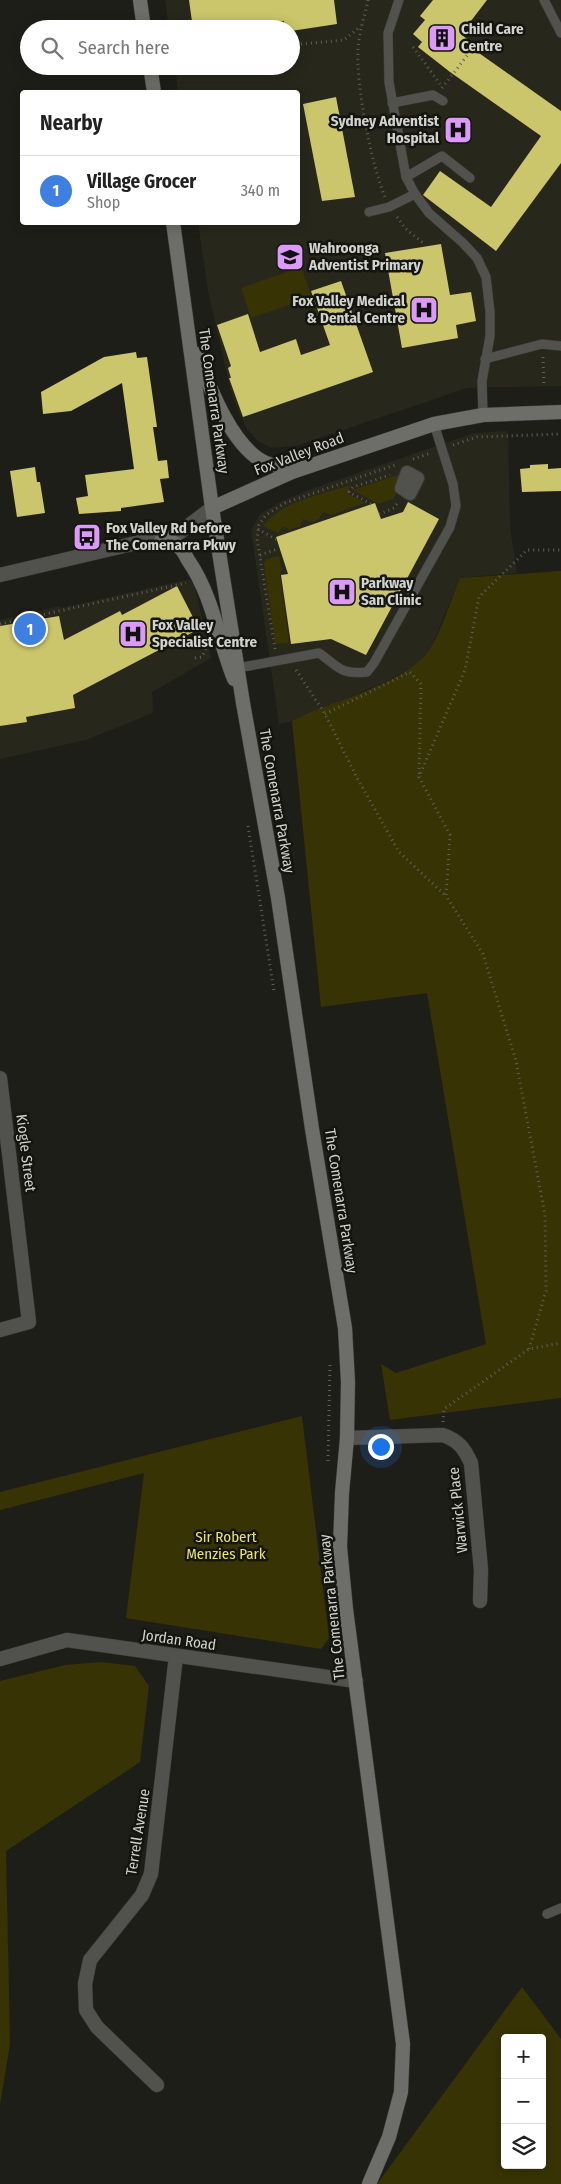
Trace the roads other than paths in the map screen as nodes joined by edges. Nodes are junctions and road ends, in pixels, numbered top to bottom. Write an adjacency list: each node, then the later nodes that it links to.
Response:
1 (140, 0): 4 (main road)
2 (399, 0): 9 (lane)
3 (544, 0): 5 (lane)
4 (143, 20)
5 (561, 33)
6 (151, 75): 7 (main road)
7 (154, 90)
8 (441, 100): 9 (lane)
9 (392, 103): 10 (lane)
10 (406, 177): 11 (lane); 12 (lane)
11 (470, 178)
12 (414, 194): 13 (lane); 17 (lane)
13 (369, 212)
14 (172, 225): 15 (main road, The Comenarra Parkway)
15 (188, 328): 21 (main road); 22 (main road, The Comenarra Parkway)
16 (561, 346): 17 (lane)
17 (484, 359): 19 (lane)
18 (561, 412): 19 (main road, Fox Valley Road)
19 (484, 415): 20 (main road, Fox Valley Road)
20 (434, 424): 21 (main road, Fox Valley Road); 25 (lane)
21 (303, 468): 22 (main road, Fox Valley Road)
22 (212, 508): 23 (street, Fox Valley Road); 25 (main road, The Comenarra Parkway)
23 (162, 538): 24 (street, Fox Valley Road); 26 (main road)
24 (0, 575)
25 (238, 668): 26 (main road, The Comenarra Parkway)
26 (243, 702): 29 (main road, The Comenarra Parkway)
27 (0, 1078): 28 (street, Kiogle Street)
28 (0, 1330)
29 (347, 1438): 30 (street, Warwick Place); 33 (main road, The Comenarra Parkway)
30 (480, 1601)
31 (176, 1656): 32 (street, Jordan Road); 33 (street, Jordan Road); 36 (street, Terrell Avenue)
32 (0, 1659)
33 (356, 1681): 37 (main road, The Comenarra Parkway)
34 (561, 1908): 35 (lane)
35 (547, 1914)
36 (157, 2085)
37 (369, 2184)

